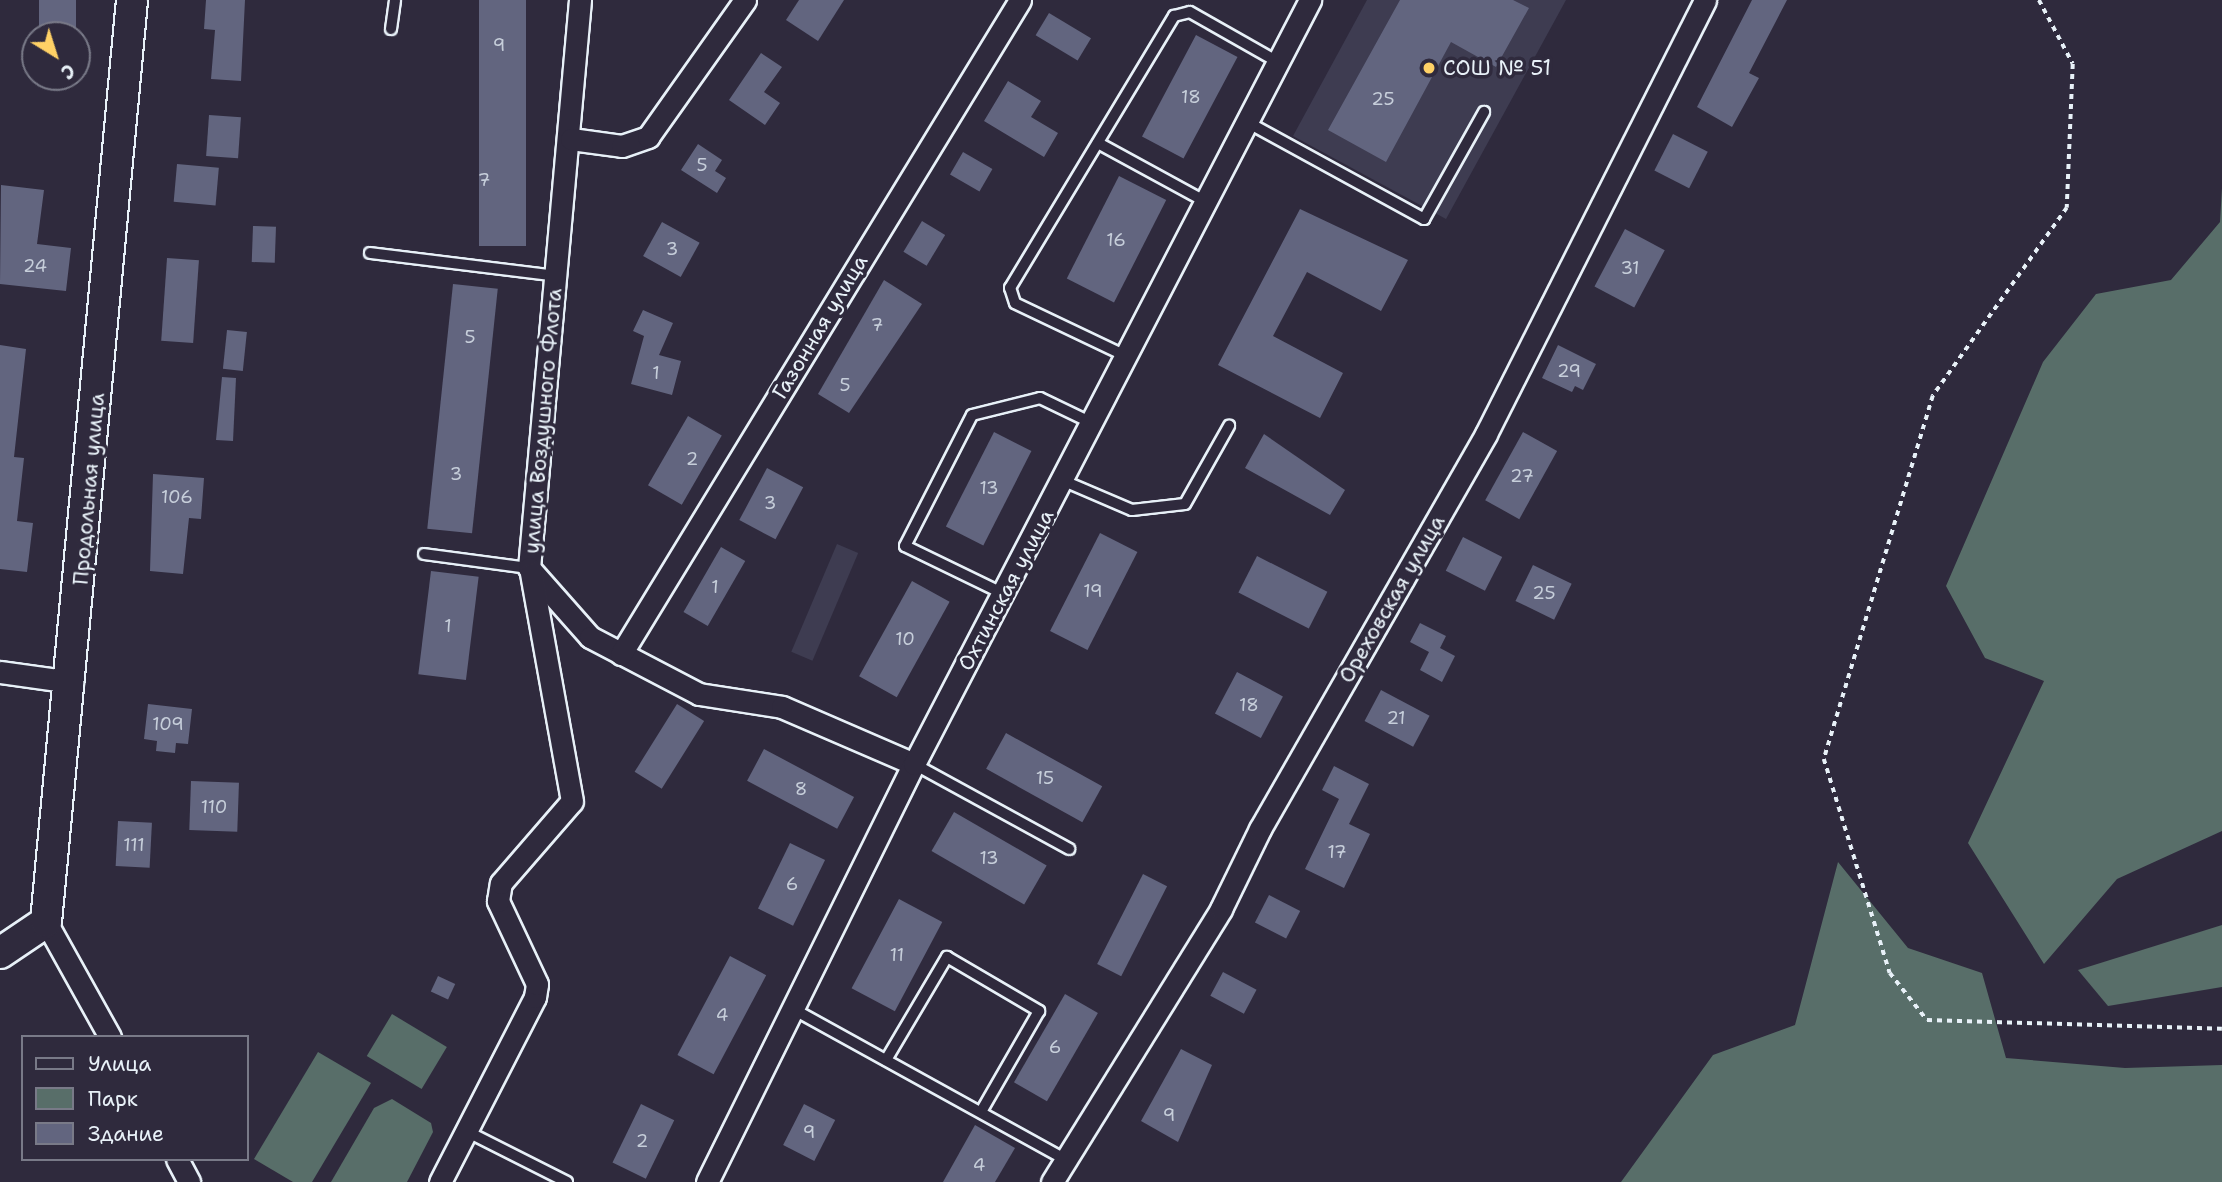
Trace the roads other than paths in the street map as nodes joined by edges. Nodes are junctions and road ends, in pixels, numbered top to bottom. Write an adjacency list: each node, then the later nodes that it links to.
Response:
1 (132, 0): 26 (street, Продольная улица)
2 (395, 0): 8 (lane)
3 (580, 0): 12 (street, улица Воздушного Флота)
4 (745, 0): 12 (street)
5 (1020, 0): 24 (street, Газонная улица)
6 (1310, 0): 9 (street, Охтинская улица)
7 (1705, 0): 37 (street, Ореховская улица)
8 (391, 29)
9 (1278, 62): 11 (street, Охтинская улица); 13 (lane)
10 (1484, 112): 11 (lane)
11 (1247, 122): 14 (street, Охтинская улица)
12 (571, 139): 16 (street, улица Воздушного Флота)
13 (1098, 143): 14 (lane); 17 (lane)
14 (1206, 202): 17 (street, Охтинская улица)
15 (370, 254): 16 (lane)
16 (556, 276): 22 (street, улица Воздушного Флота)
17 (1128, 357): 18 (street, Охтинская улица)
18 (1094, 424): 20 (street, Охтинская улица); 23 (lane)
19 (1229, 426): 20 (lane)
20 (1064, 481): 23 (street, Охтинская улица)
21 (424, 554): 22 (lane)
22 (529, 568): 24 (street, улица Воздушного Флота); 35 (street)
23 (1004, 594): 27 (street, Охтинская улица)
24 (621, 654): 27 (street, улица Воздушного Флота)
25 (0, 672): 26 (street)
26 (72, 682): 29 (street, Продольная улица)
27 (914, 764): 28 (lane); 31 (street, Охтинская улица)
28 (1069, 849)
29 (46, 922): 30 (street); 32 (street)
30 (0, 953)
31 (793, 1009): 33 (lane); 41 (street, Охтинская улица)
32 (109, 1035)
33 (886, 1060): 34 (lane); 34 (lane)
34 (981, 1112): 37 (lane)
35 (468, 1132): 39 (street); 40 (lane)
36 (178, 1161): 38 (street)
37 (1069, 1161): 42 (street, Ореховская улица)
38 (189, 1182)
39 (440, 1182)
40 (567, 1182)
41 (707, 1182)
42 (1052, 1182)

